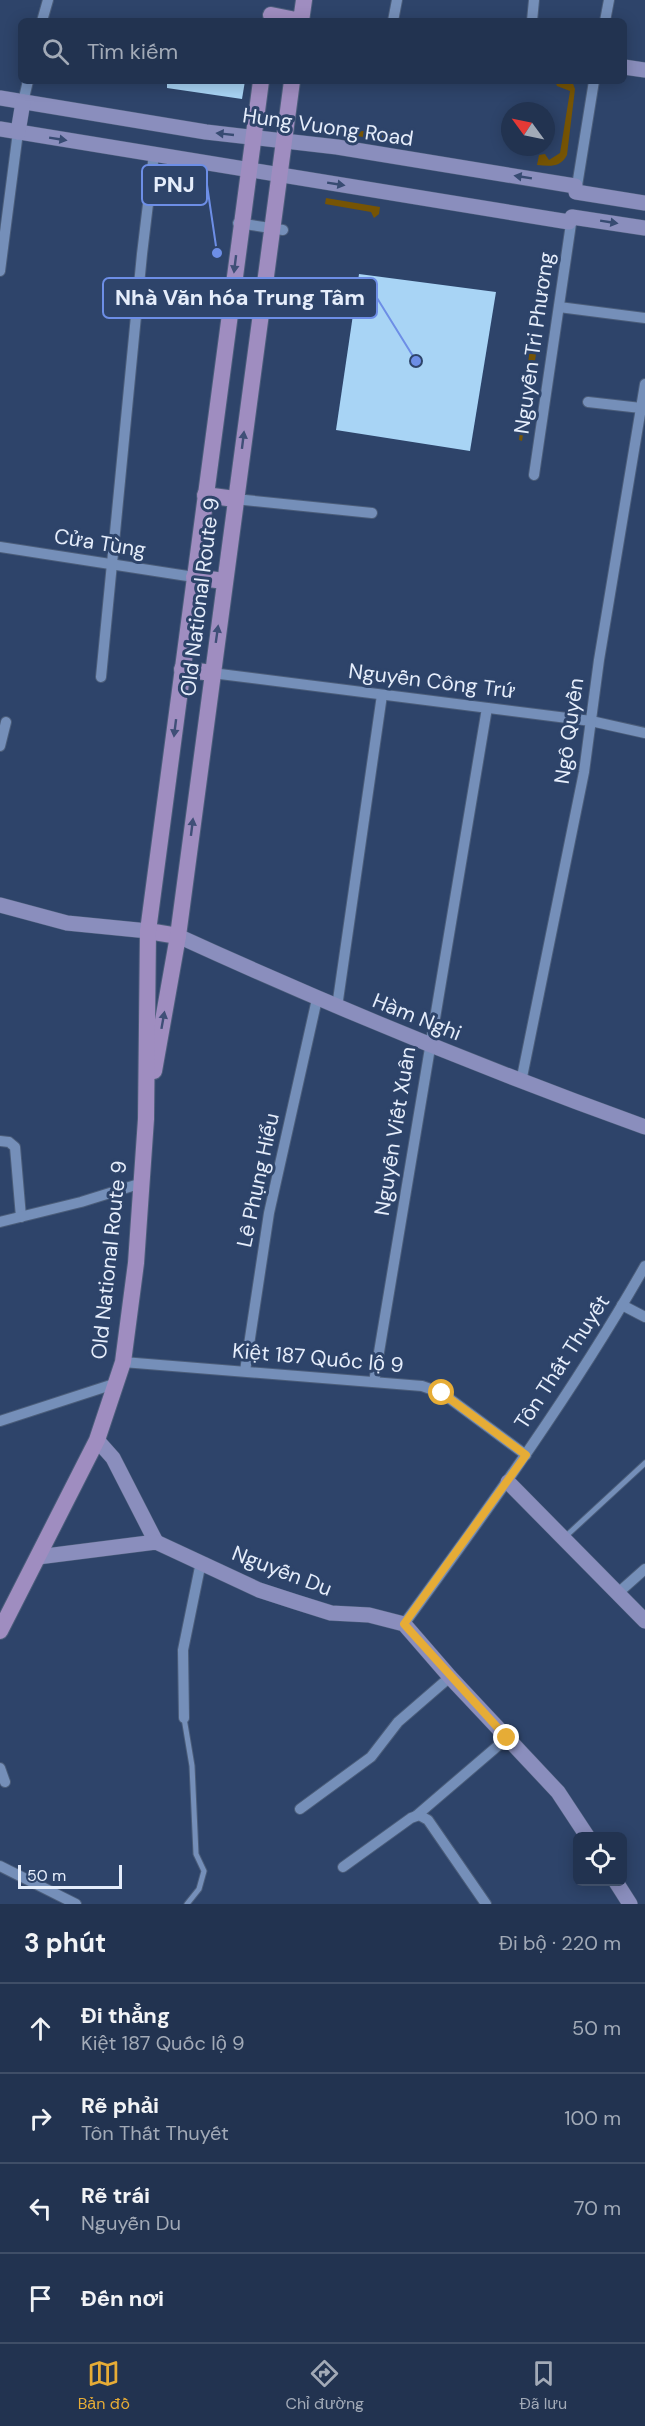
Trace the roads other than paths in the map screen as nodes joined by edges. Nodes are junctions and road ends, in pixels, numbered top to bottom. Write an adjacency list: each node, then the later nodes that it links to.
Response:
1 (48, 0): 7 (street)
2 (304, 0): 9 (main road)
3 (397, 0): 10 (street)
4 (534, 0): 11 (street)
5 (609, 0): 12 (street)
6 (272, 12): 8 (main road)
7 (43, 18)
8 (291, 18)
9 (301, 18)
10 (394, 18)
11 (532, 18)
12 (606, 18)
13 (627, 67): 14 (street)
14 (645, 70)
15 (27, 84): 20 (street)
16 (261, 84): 23 (main road, Old National Route 9)
17 (292, 84): 24 (main road, Old National Route 9)
18 (593, 84): 28 (street)
19 (0, 98): 20 (street, Hung Vuong Road)
20 (23, 102): 22 (street); 23 (street, Hung Vuong Road, one-way to 20)
21 (0, 129): 22 (street)
22 (18, 132): 25 (street, one-way to 25); 34 (street)
23 (253, 136): 24 (street, Hung Vuong Road); 26 (main road, Old National Route 9)
24 (284, 140): 27 (main road, Old National Route 9); 28 (street, Hung Vuong Road, one-way to 24)
25 (154, 154): 26 (street); 45 (street)
26 (248, 171): 27 (street); 31 (main road, Old National Route 9)
27 (278, 176): 30 (street, one-way to 30); 33 (main road, Old National Route 9)
28 (575, 189): 29 (street, Hung Vuong Road); 30 (street)
29 (645, 203)
30 (571, 220): 32 (street, one-way to 32); 35 (street, Nguyễn Tri Phương)
31 (238, 223): 33 (street); 41 (main road, Old National Route 9, one-way to 41)
32 (645, 228)
33 (277, 229): 42 (main road, Old National Route 9, one-way to 33)
34 (0, 271)
35 (559, 307): 36 (street); 40 (street, Nguyễn Tri Phương)
36 (645, 318)
37 (645, 384): 39 (street, Ngô Quyền)
38 (588, 402): 39 (street)
39 (641, 408): 54 (street, Ngô Quyền)
40 (534, 475)
41 (205, 495): 42 (main road); 46 (main road, Old National Route 9)
42 (235, 499): 43 (street); 47 (main road, Old National Route 9)
43 (372, 513)
44 (0, 547): 45 (street, Cửa Tùng)
45 (111, 565): 46 (street, Cửa Tùng); 50 (street)
46 (194, 577): 47 (main road); 48 (main road, Old National Route 9)
47 (224, 581): 49 (main road, Old National Route 9, one-way to 47)
48 (182, 669): 49 (main road); 58 (main road, Old National Route 9, one-way to 58)
49 (212, 673): 51 (street, Nguyễn Công Trứ); 59 (main road, Old National Route 9, one-way to 49)
50 (101, 677)
51 (382, 695): 52 (street, Nguyễn Công Trứ); 61 (street)
52 (487, 708): 54 (street, Nguyễn Công Trứ); 62 (street, Nguyễn Viết Xuân)
53 (6, 722): 56 (street)
54 (591, 722): 55 (street, Nguyễn Công Trứ); 63 (street, Ngô Quyền)
55 (645, 733)
56 (0, 746)
57 (0, 905): 58 (street)
58 (148, 931): 59 (main road); 64 (main road, Old National Route 9)
59 (178, 936): 60 (street, Hàm Nghi); 64 (main road, Old National Route 9, one-way to 59)
60 (317, 999): 61 (street, Hàm Nghi); 74 (street, Lê Phụng Hiểu)
61 (337, 1007): 62 (street, Hàm Nghi)
62 (429, 1044): 63 (street, Hàm Nghi); 75 (street, Nguyễn Viết Xuân)
63 (521, 1082): 65 (street, Hàm Nghi)
64 (146, 1119): 67 (main road, Old National Route 9)
65 (645, 1127)
66 (0, 1142): 68 (street)
67 (142, 1183): 68 (street); 73 (main road, Old National Route 9)
68 (21, 1216): 69 (street)
69 (0, 1221)
70 (645, 1266): 71 (street, Tôn Thất Thuyết)
71 (622, 1305): 72 (street); 79 (street, Tôn Thất Thuyết)
72 (645, 1317)
73 (123, 1362): 74 (street, Kiệt 187 Quốc lộ 9); 76 (main road, Old National Route 9)
74 (244, 1371): 75 (street, Kiệt 187 Quốc lộ 9)
75 (374, 1382): 79 (street, Kiệt 187 Quốc lộ 9)
76 (117, 1383): 77 (street); 78 (main road, Old National Route 9)
77 (0, 1421)
78 (97, 1440): 83 (street); 84 (main road, Old National Route 9)
79 (526, 1455): 81 (street, Tôn Thất Thuyết)
80 (645, 1463): 82 (lane)
81 (508, 1482): 82 (street); 90 (street, Tôn Thất Thuyết)
82 (564, 1538): 87 (street)
83 (156, 1542): 84 (street); 85 (street, Nguyễn Du)
84 (38, 1557): 88 (main road, Old National Route 9)
85 (201, 1562): 90 (street, Nguyễn Du); 93 (street)
86 (645, 1569): 87 (street)
87 (618, 1593): 89 (street)
88 (8, 1602): 91 (main road, Old National Route 9)
89 (645, 1620)
90 (404, 1624): 92 (street)
91 (0, 1631)
92 (450, 1677): 94 (street); 97 (street)
93 (184, 1718): 104 (lane)
94 (507, 1738): 98 (street); 99 (street)
95 (0, 1768): 96 (street)
96 (5, 1782)
97 (300, 1809)
98 (416, 1816): 101 (street); 105 (street)
99 (584, 1832)
100 (0, 1866): 103 (street)
101 (343, 1867)
102 (619, 1886): 106 (street)
103 (76, 1904)
104 (187, 1904)
105 (486, 1904)
106 (630, 1904)

